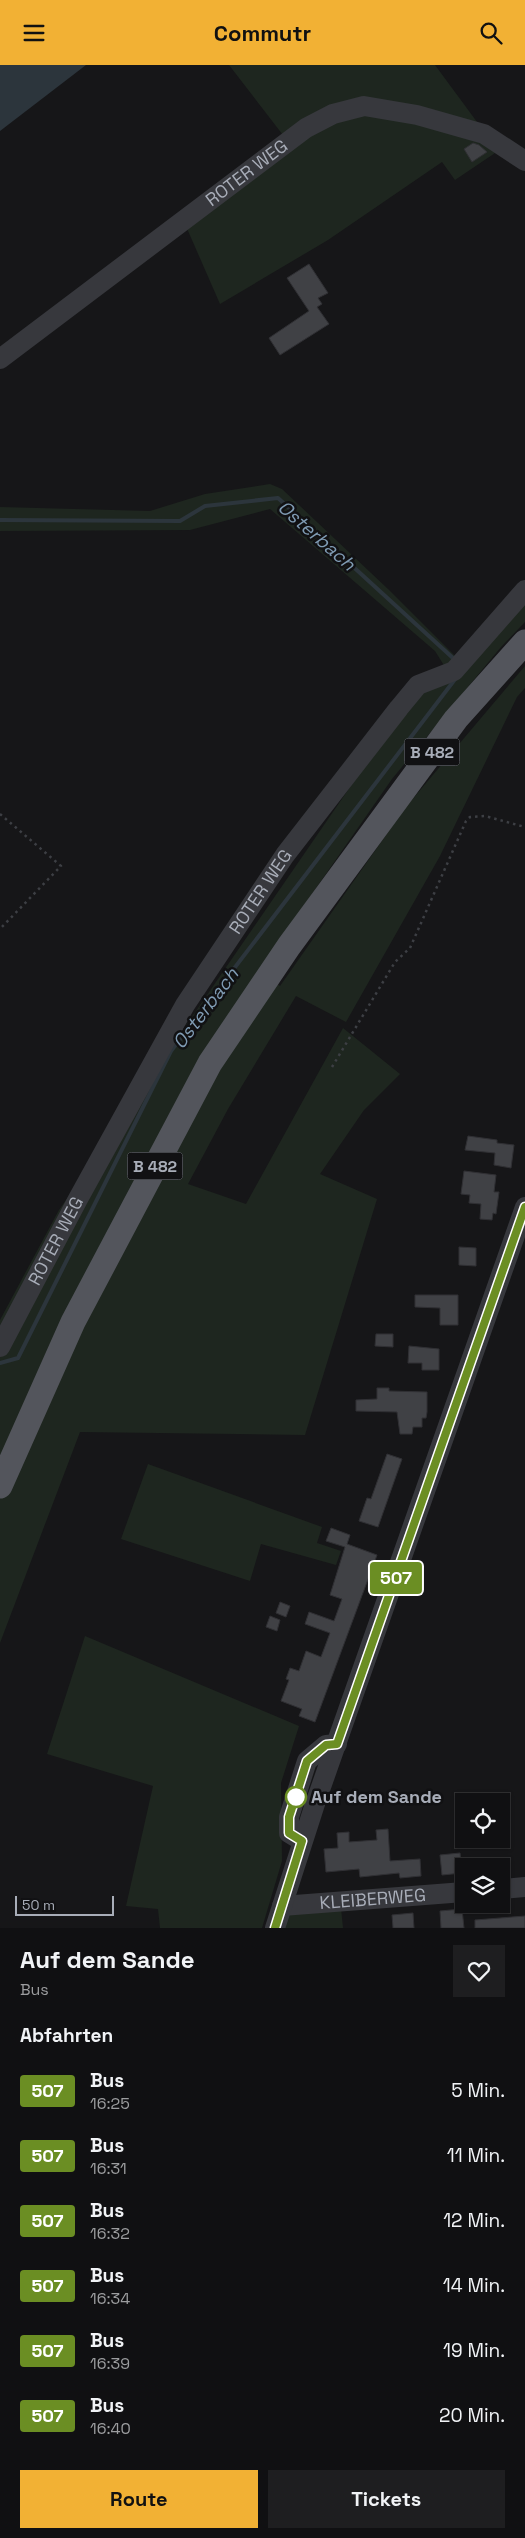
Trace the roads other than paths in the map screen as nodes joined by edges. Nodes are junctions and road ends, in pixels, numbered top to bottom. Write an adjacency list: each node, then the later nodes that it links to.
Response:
1 (525, 161): 2 (street, ROTER WEG)
2 (0, 359)
3 (525, 590): 6 (street, ROTER WEG)
4 (525, 642): 7 (main road, B 482)
5 (525, 1207): 11 (street)
6 (0, 1347)
7 (0, 1486)
8 (525, 1887): 9 (street)
9 (510, 1888)
10 (455, 1893): 11 (street, KLEIBERWEG)
11 (282, 1906): 12 (street)
12 (275, 1928)

